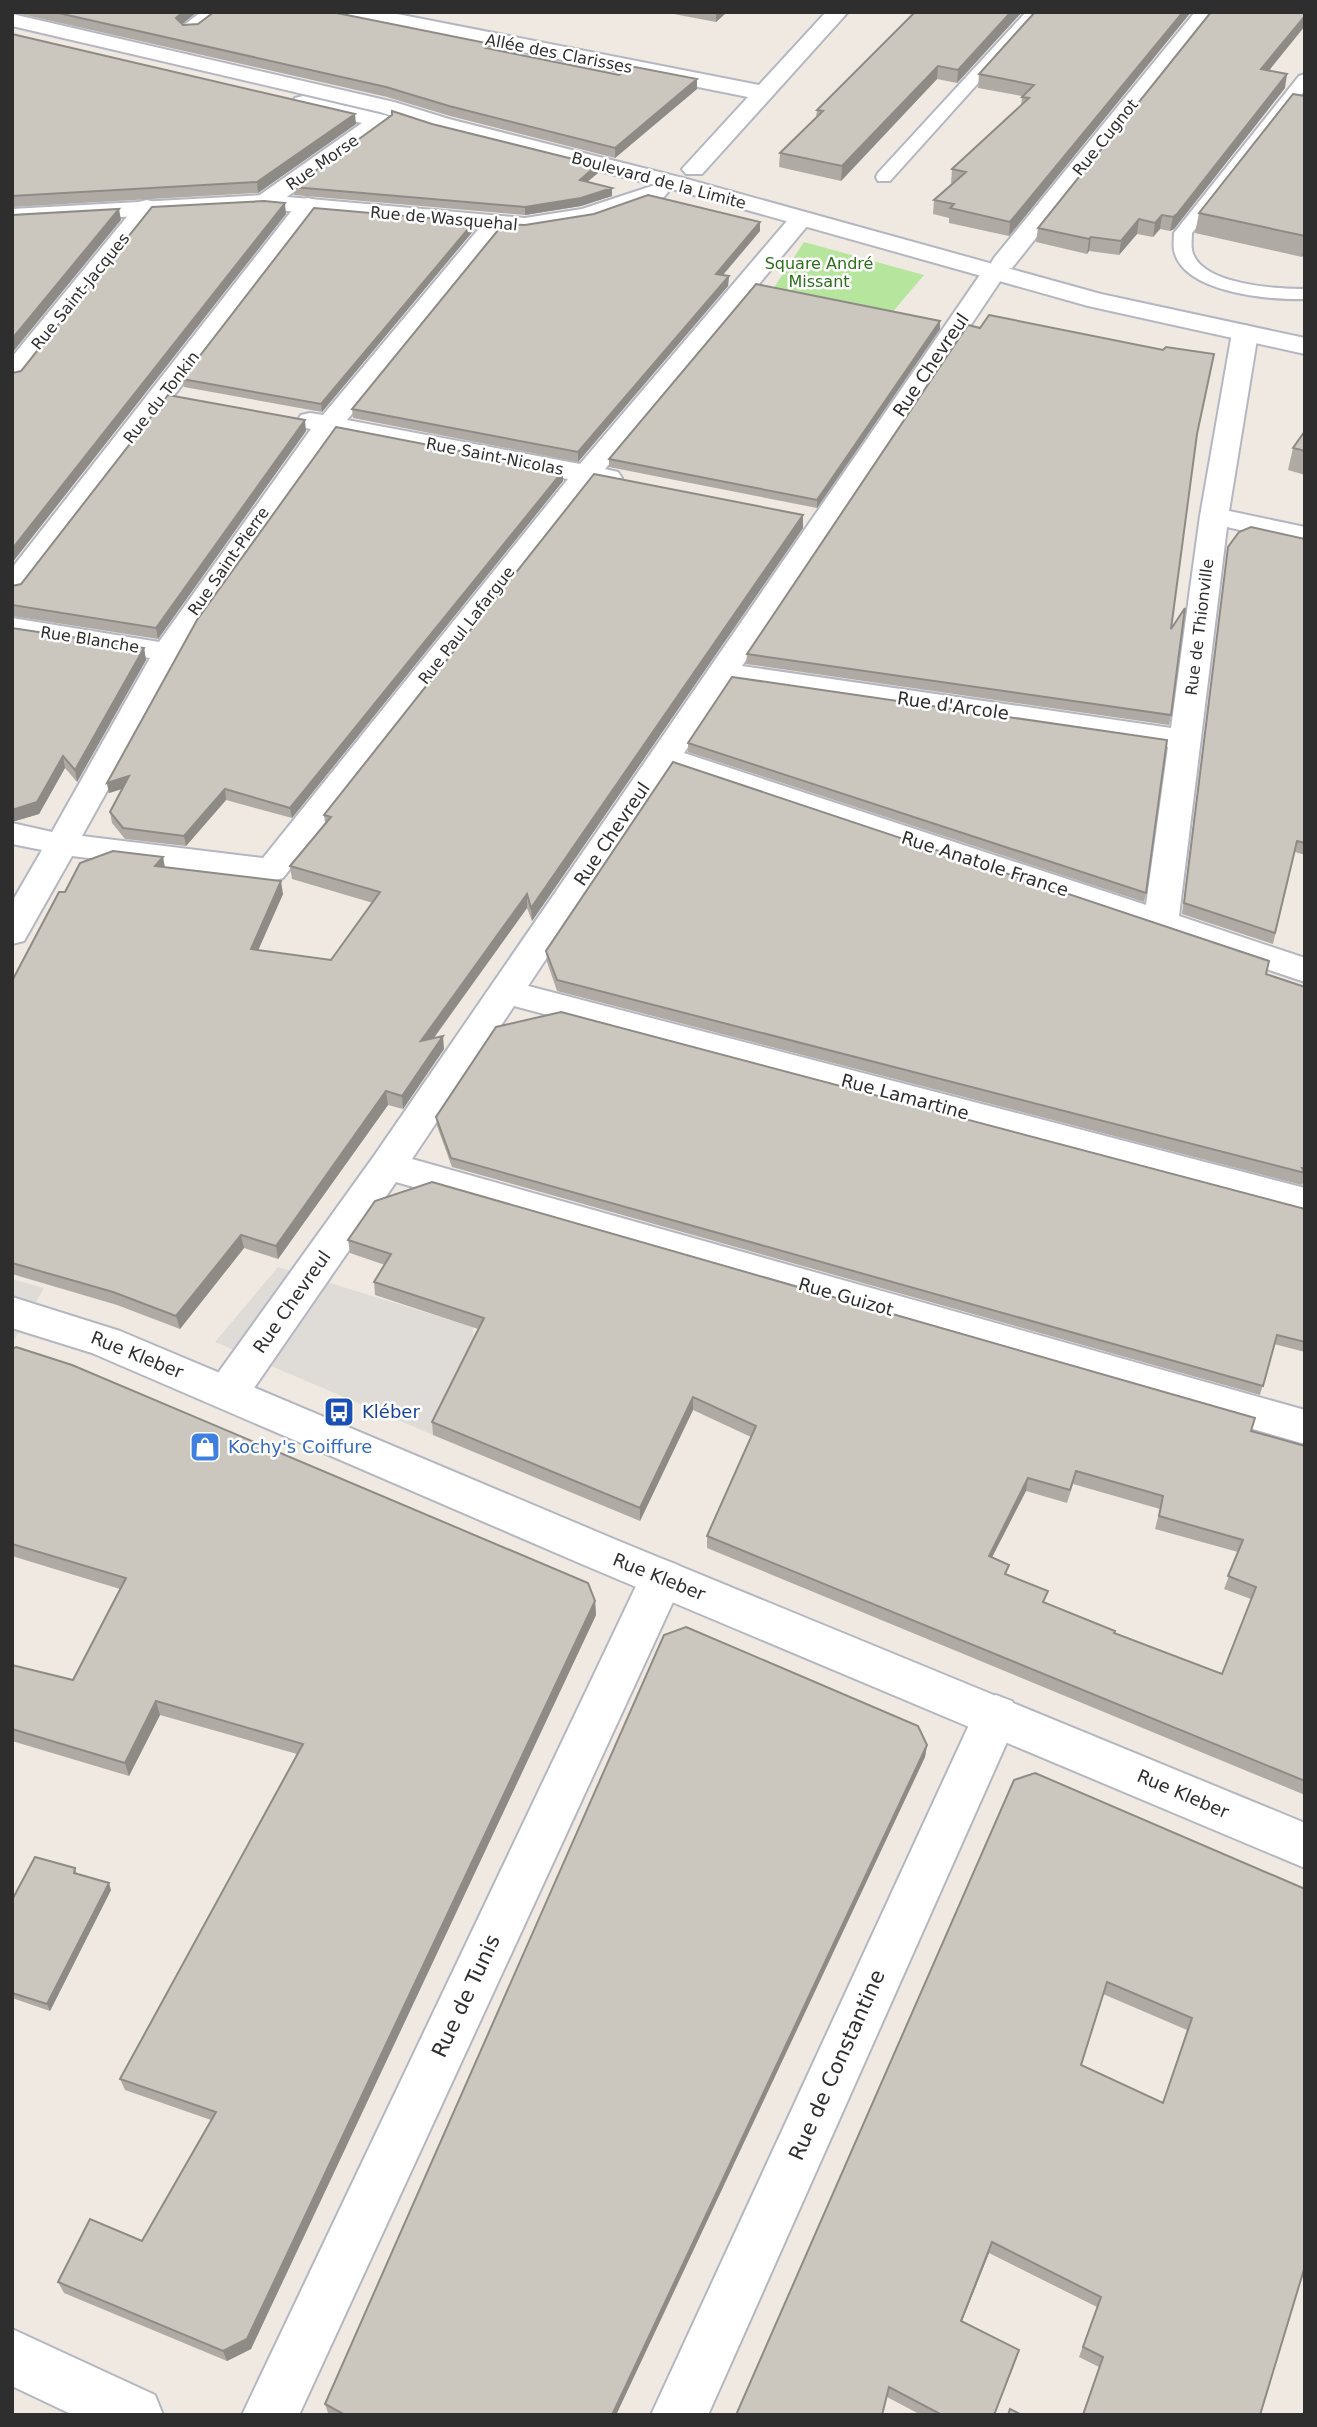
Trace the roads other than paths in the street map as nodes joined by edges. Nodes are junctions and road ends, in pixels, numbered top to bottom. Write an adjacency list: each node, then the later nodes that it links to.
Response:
1 (19, 12): 12 (street, Boulevard de la Limite)
2 (215, 12): 8 (street)
3 (354, 12): 11 (street, Allée des Clarisses)
4 (838, 12): 11 (street, Rue de Wasquehal)
5 (1035, 12): 13 (lane)
6 (1206, 12): 20 (street, Rue Cugnot)
7 (12, 20): 12 (street, Boulevard de la Limite)
8 (191, 27)
9 (12, 36): 14 (street, Rue Morse)
10 (1305, 79): 21 (lane)
11 (764, 93): 12 (street, Rue de Wasquehal)
12 (685, 176): 18 (street, Boulevard de la Limite); 19 (street, Rue de Wasquehal); 20 (street, Boulevard de la Limite)
13 (884, 177)
14 (265, 202): 15 (street, Rue de Wasquehal); 16 (street, Rue de Wasquehal)
15 (308, 205): 19 (street, Rue de Wasquehal); 26 (street, Rue du Tonkin)
16 (147, 207): 17 (street, Rue de Wasquehal); 25 (street, Rue Saint-Jacques)
17 (12, 216)
18 (800, 220): 20 (street, Boulevard de la Limite); 30 (street, Rue Paul Lafargue)
19 (495, 224): 29 (street, Rue Saint-Pierre)
20 (998, 268): 22 (street, Boulevard de la Limite); 23 (street, Boulevard de la Limite); 37 (street, Rue Chevreul)
21 (1305, 294)
22 (1305, 333)
23 (1245, 334): 24 (street, Boulevard de la Limite); 32 (street, Rue de Thionville)
24 (1305, 346)
25 (12, 374)
26 (163, 394): 27 (street); 34 (street, Rue du Tonkin)
27 (190, 399)
28 (285, 416): 29 (street, Rue Saint-Nicolas)
29 (329, 424): 30 (street, Rue Saint-Nicolas); 36 (street, Rue Saint-Pierre)
30 (586, 474): 31 (street, Rue Saint-Nicolas); 41 (street, Rue Paul Lafargue)
31 (639, 484)
32 (1214, 516): 33 (street); 38 (street, Rue de Thionville)
33 (1305, 536)
34 (12, 588)
35 (12, 627): 36 (street, Rue Blanche)
36 (168, 652): 41 (street, Rue Saint-Pierre)
37 (722, 672): 38 (street, Rue d'Arcole); 39 (street, Rue Chevreul)
38 (1184, 740): 42 (street, Rue de Thionville)
39 (664, 757): 42 (street, Rue Anatole France); 45 (street, Rue Chevreul)
40 (12, 833): 41 (street)
41 (60, 844): 43 (street, Rue Saint-Pierre)
42 (1161, 922): 44 (street, Rue Anatole France)
43 (12, 933)
44 (1305, 970)
45 (505, 992): 46 (street, Rue Chevreul); 47 (street, Rue Lamartine)
46 (387, 1166): 49 (street, Rue Chevreul); 50 (street, Rue Guizot)
47 (1305, 1202)
48 (12, 1312): 49 (street, Rue Kleber)
49 (228, 1392): 51 (street, Rue Kleber)
50 (1305, 1427)
51 (662, 1578): 52 (street, Rue Kleber); 56 (street, Rue de Tunis)
52 (996, 1716): 53 (street, Rue Kleber); 57 (street, Rue de Constantine)
53 (1305, 1846)
54 (12, 2357): 55 (street)
55 (135, 2415)
56 (270, 2415)
57 (679, 2415)

